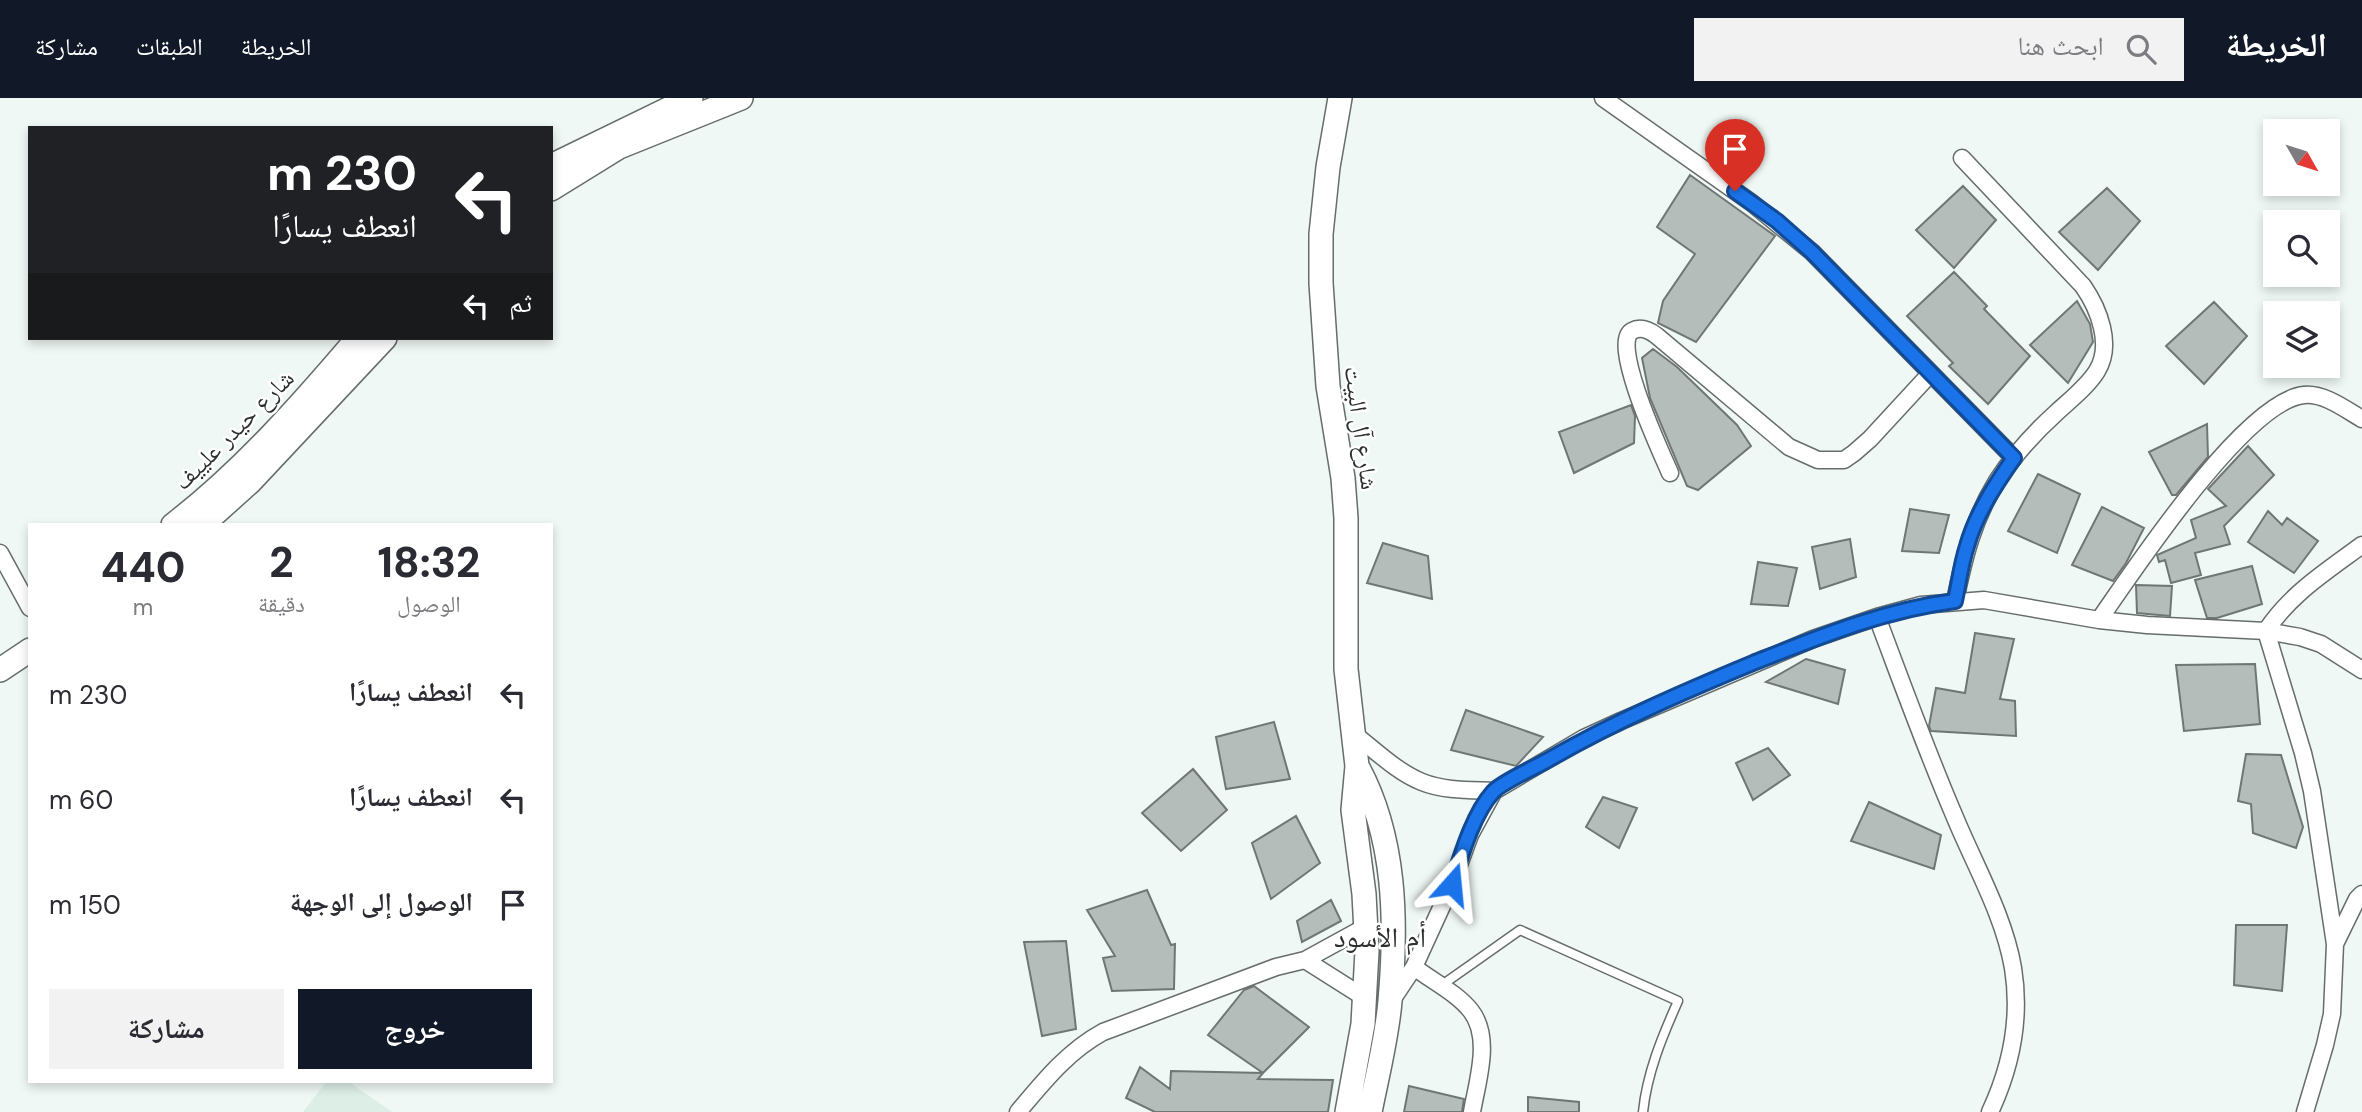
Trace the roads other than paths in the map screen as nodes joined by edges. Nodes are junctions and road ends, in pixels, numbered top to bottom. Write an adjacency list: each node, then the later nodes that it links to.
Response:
1 (691, 98): 6 (street)
2 (741, 98): 7 (street)
3 (1340, 98): 28 (street, شارع آل البيت)
4 (1603, 98): 10 (street)
5 (1962, 158): 12 (street)
6 (553, 165)
7 (553, 188)
8 (356, 340): 14 (street, شارع حيدر علييف)
9 (384, 340): 15 (street, شارع حيدر علييف)
10 (1930, 374): 12 (street); 13 (street)
11 (2362, 419): 21 (street)
12 (2014, 458): 18 (street)
13 (1670, 473)
14 (175, 523)
15 (204, 523)
16 (2362, 545): 22 (street)
17 (0, 553): 19 (street)
18 (1955, 601): 20 (street); 21 (street)
19 (28, 604)
20 (1877, 617): 30 (street); 45 (street)
21 (2099, 620): 22 (street)
22 (2266, 631): 27 (street); 33 (street)
23 (28, 634): 25 (street)
24 (28, 651): 26 (street)
25 (0, 652)
26 (0, 670)
27 (2362, 670)
28 (1354, 734): 29 (street, شارع آل البيت); 30 (street)
29 (1357, 766): 32 (street, شارع آل البيت); 38 (street, شارع آل البيت)
30 (1494, 791): 35 (street)
31 (2362, 894): 33 (street)
32 (1367, 926): 34 (street); 37 (street, شارع آل البيت)
33 (2335, 944): 46 (street)
34 (1305, 960): 37 (street); 40 (street)
35 (1414, 967): 36 (street); 38 (street)
36 (1440, 986): 43 (street); 44 (lane)
37 (1364, 998): 39 (street, شارع آل البيت)
38 (1390, 1002): 39 (street, شارع آل البيت)
39 (1368, 1062): 41 (street, شارع آل البيت); 42 (street, شارع آل البيت)
40 (1018, 1112)
41 (1347, 1112)
42 (1370, 1112)
43 (1472, 1112)
44 (1643, 1112)
45 (1990, 1112)
46 (2305, 1112)

